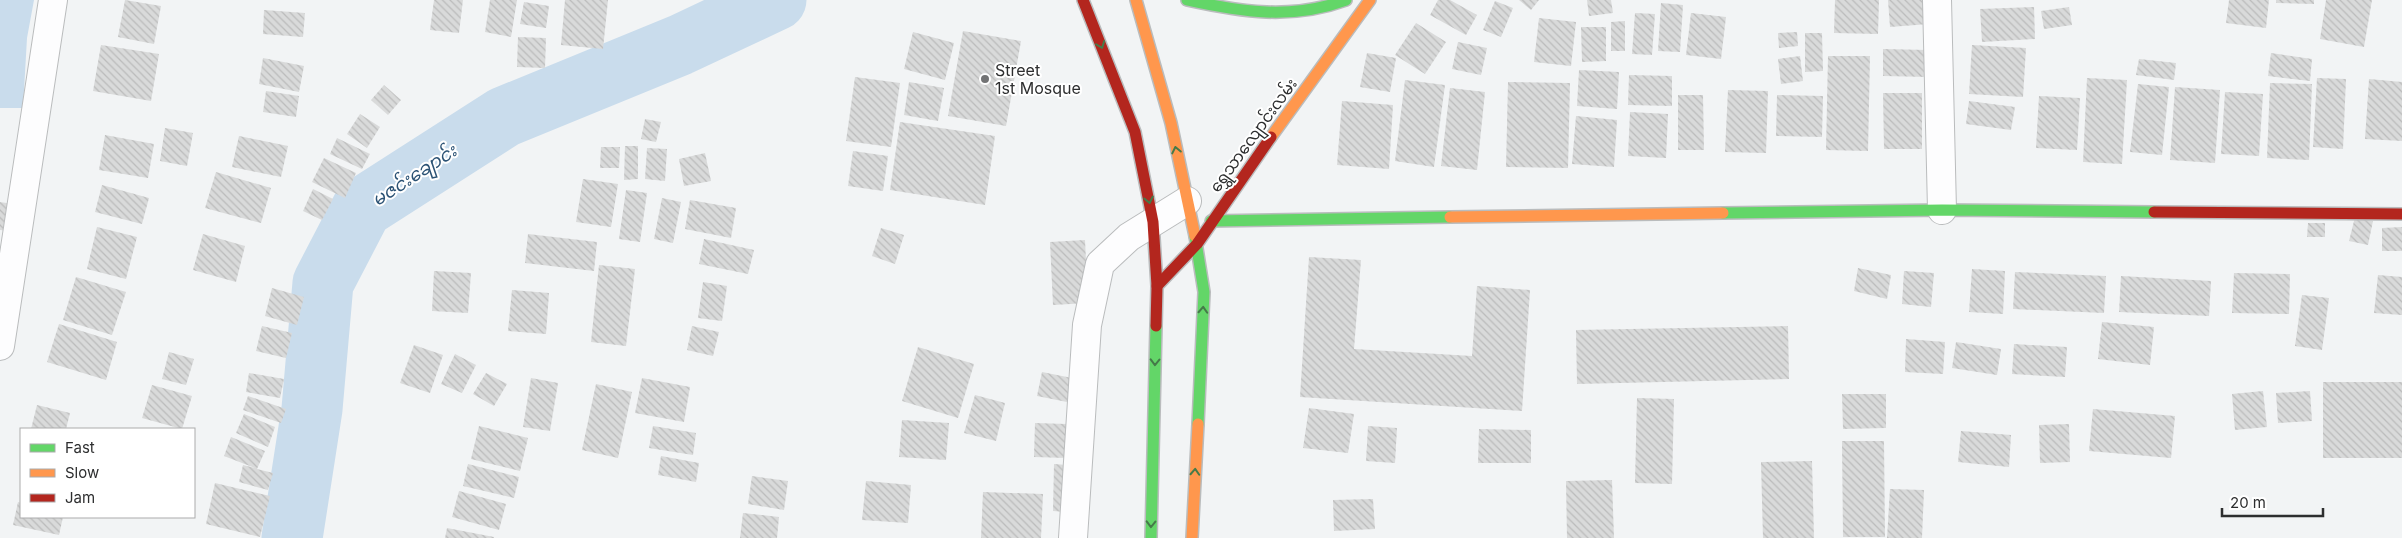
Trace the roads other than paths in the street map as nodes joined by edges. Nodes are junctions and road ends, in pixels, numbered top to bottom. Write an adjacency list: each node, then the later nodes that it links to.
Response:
1 (53, 0): 15 (street)
2 (1083, 0): 12 (main road, one-way to 12)
3 (1136, 0): 8 (main road, one-way to 3)
4 (1187, 0): 5 (main road)
5 (1346, 0)
6 (1370, 0): 11 (main road, ရွှေသာလျောင်းလမ်း)
7 (1937, 0): 9 (street)
8 (1187, 201): 12 (street); 13 (main road)
9 (1942, 210): 10 (main road); 11 (main road)
10 (2402, 214)
11 (1211, 221): 13 (main road, ရွှေသာလျောင်းလမ်း)
12 (1153, 222): 14 (main road); 16 (street)
13 (1197, 244): 14 (main road, ရွှေသာလျောင်းလမ်း); 18 (main road, one-way to 13)
14 (1157, 286): 17 (main road, one-way to 17)
15 (0, 346)
16 (1073, 538)
17 (1151, 538)
18 (1192, 538)

